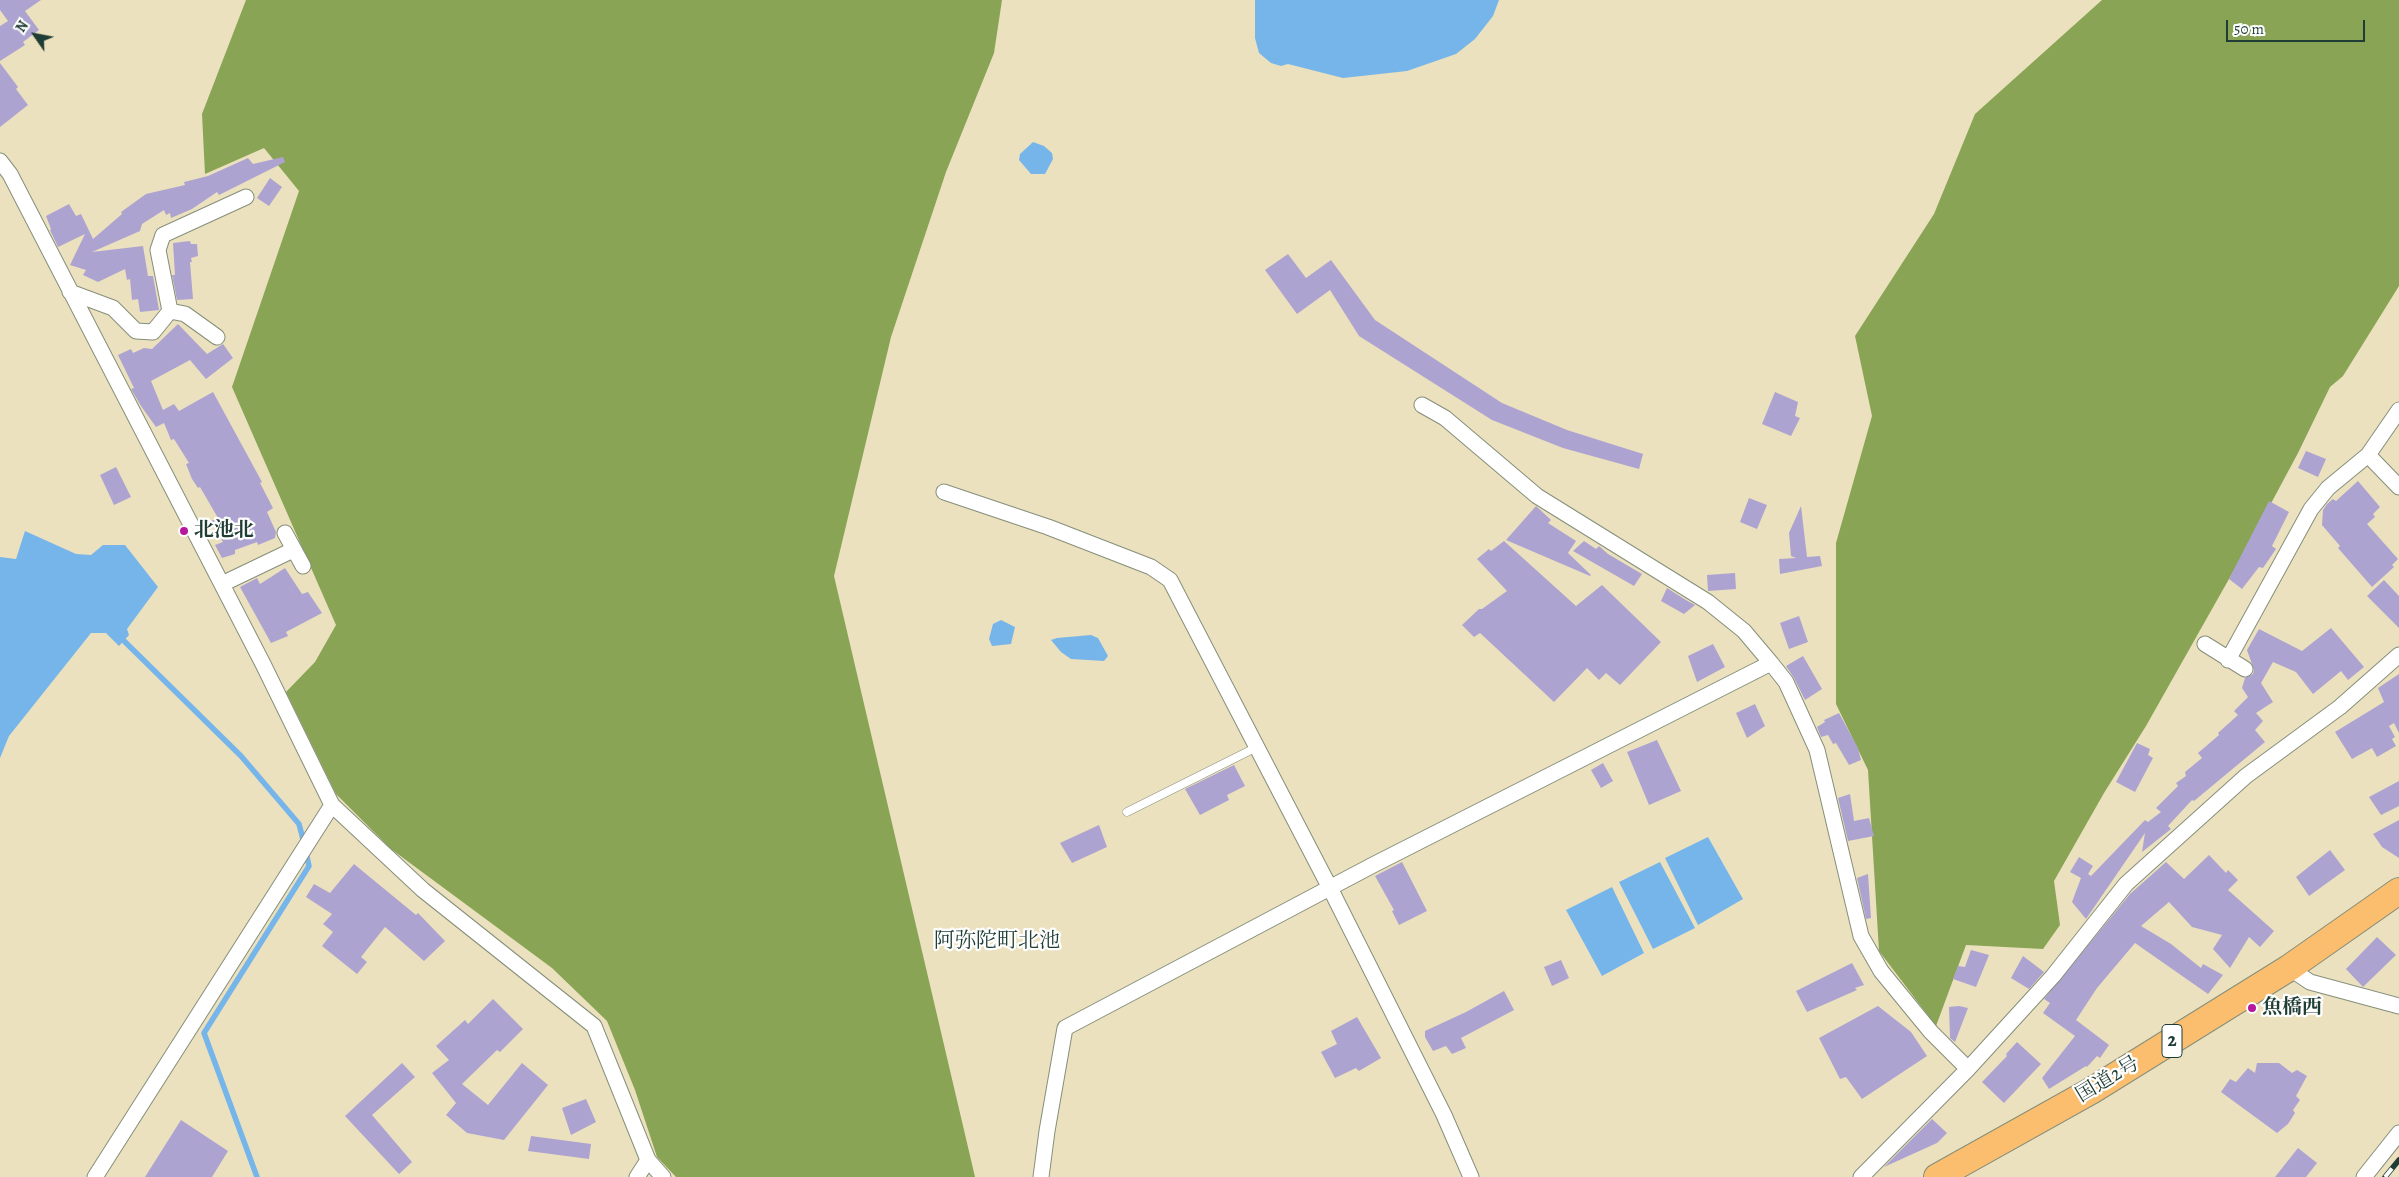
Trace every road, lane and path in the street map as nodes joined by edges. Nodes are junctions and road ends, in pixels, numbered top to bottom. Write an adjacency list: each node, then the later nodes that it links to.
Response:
1 (0, 161): 3 (street)
2 (246, 197): 4 (street)
3 (70, 292): 4 (street); 14 (street)
4 (170, 311): 5 (street)
5 (217, 337)
6 (1422, 404): 18 (street)
7 (2399, 410): 8 (street)
8 (2368, 455): 9 (street); 17 (street)
9 (2399, 487)
10 (944, 492): 20 (street)
11 (284, 532): 12 (street)
12 (293, 550): 13 (street); 14 (street)
13 (303, 566)
14 (222, 584): 21 (street)
15 (2205, 644): 17 (street)
16 (2399, 655): 27 (street)
17 (2228, 660): 19 (street)
18 (1771, 663): 23 (street); 27 (street)
19 (2245, 669)
20 (1257, 747): 22 (lane); 23 (street)
21 (332, 805): 29 (street); 30 (street)
22 (1126, 812)
23 (1331, 890): 33 (street); 34 (street)
24 (2399, 891): 25 (highway, 国道2号 / 2)
25 (2289, 968): 26 (street); 36 (highway, 国道2号 / 2)
26 (2399, 1006)
27 (1968, 1069): 35 (street)
28 (2399, 1134): 37 (street)
29 (648, 1160): 31 (street); 32 (street)
30 (95, 1177)
31 (637, 1177)
32 (663, 1177)
33 (1041, 1177)
34 (1471, 1177)
35 (1861, 1177)
36 (1937, 1177)
37 (2364, 1177)

